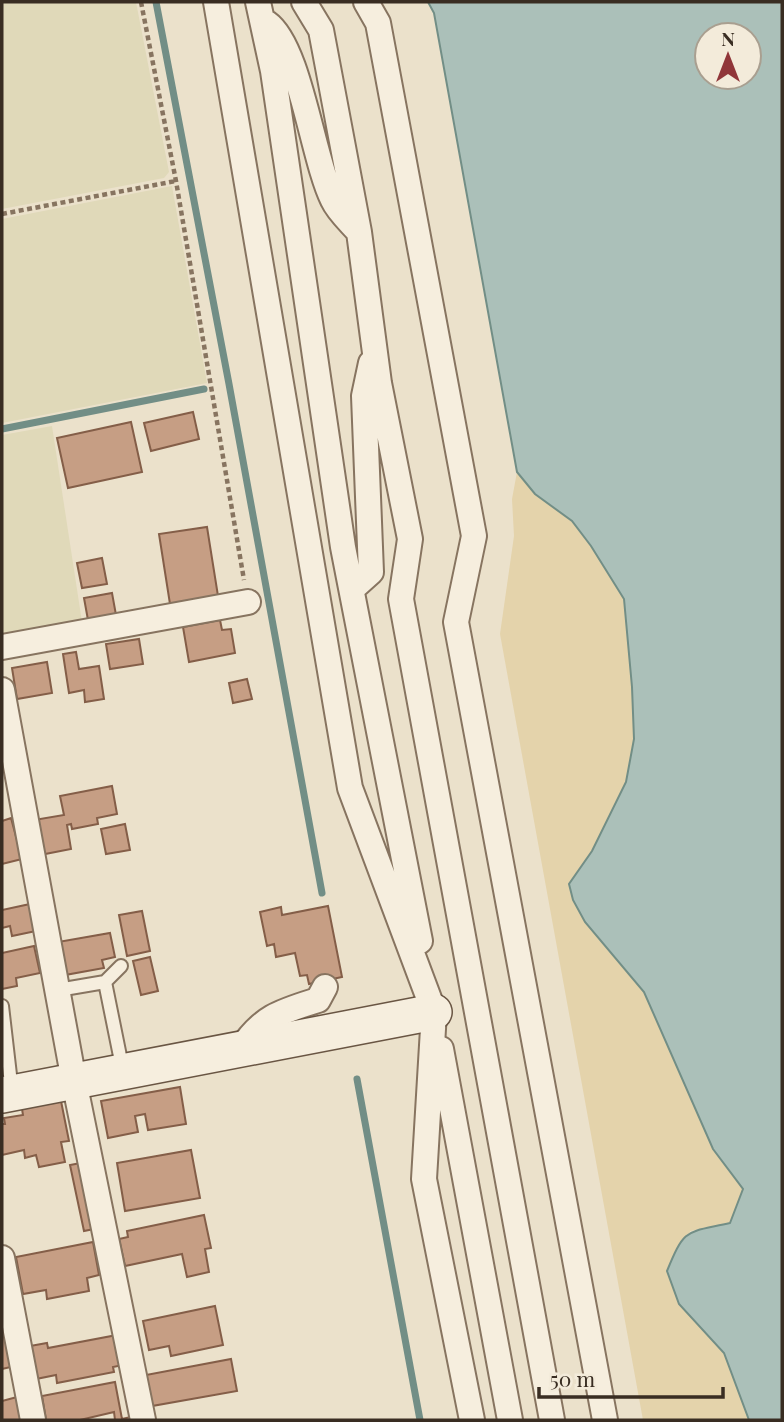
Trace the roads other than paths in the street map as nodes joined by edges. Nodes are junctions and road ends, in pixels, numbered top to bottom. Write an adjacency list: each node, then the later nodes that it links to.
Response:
1 (216, 2): 16 (street)
2 (304, 2): 5 (street)
3 (366, 2): 27 (street)
4 (259, 10): 5 (street); 7 (street)
5 (359, 232): 6 (street)
6 (374, 348): 7 (street); 26 (street)
7 (352, 589): 16 (street)
8 (248, 602): 9 (street)
9 (2, 647)
10 (2, 690): 14 (street)
11 (121, 966): 12 (lane)
12 (106, 982): 14 (lane); 18 (lane)
13 (325, 987): 17 (street)
14 (58, 990): 19 (street)
15 (2, 1006): 20 (lane)
16 (434, 1012): 17 (street); 24 (street); 25 (street)
17 (241, 1049): 18 (street)
18 (123, 1071): 19 (street)
19 (74, 1081): 20 (street); 23 (street)
20 (7, 1093)
21 (2, 1258): 22 (street)
22 (33, 1420)
23 (144, 1420)
24 (472, 1420)
25 (510, 1420)
26 (552, 1420)
27 (605, 1420)

